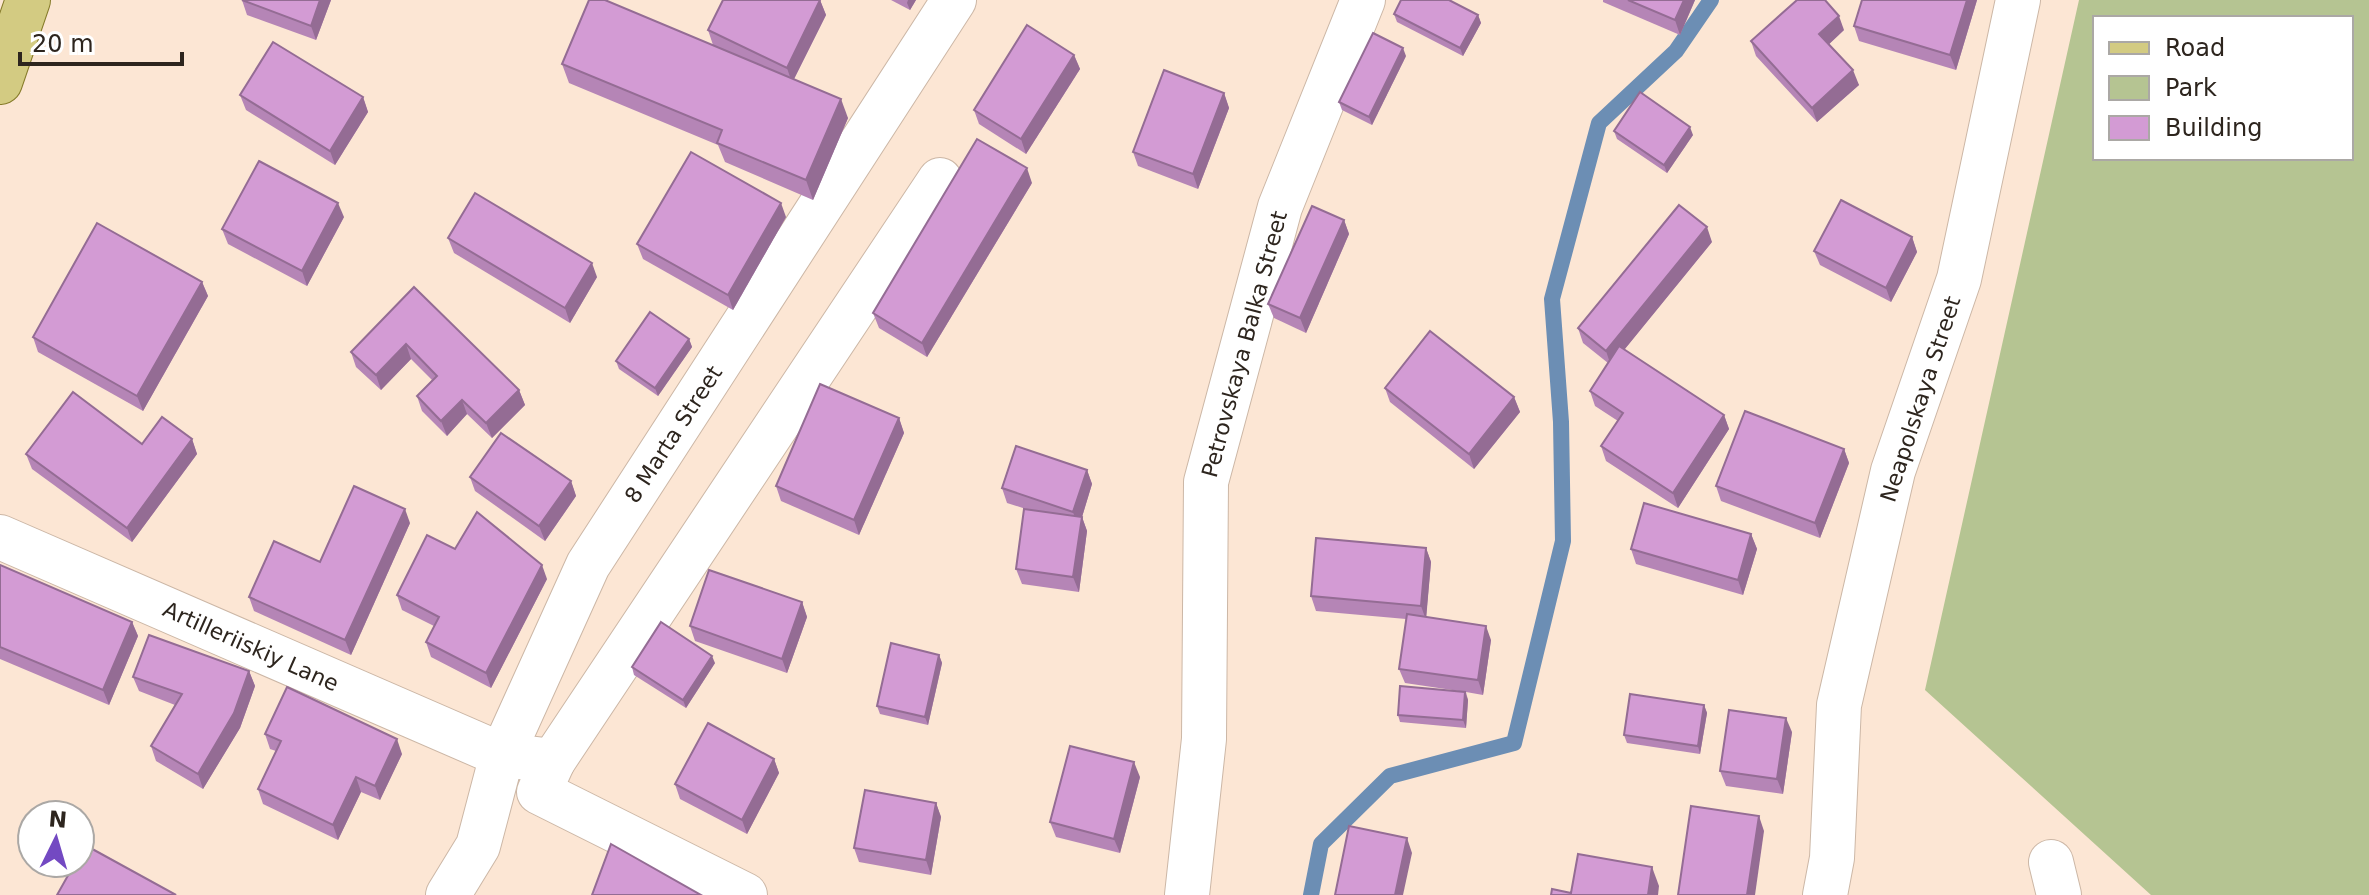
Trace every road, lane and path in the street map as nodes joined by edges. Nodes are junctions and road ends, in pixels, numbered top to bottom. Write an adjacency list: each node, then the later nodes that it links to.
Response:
1 (28, 0): 5 (main road)
2 (954, 0): 8 (street, 8 Marta Street)
3 (1363, 0): 12 (street, Petrovskaya Balka Street)
4 (2018, 0): 13 (street, Neapolskaya Street)
5 (0, 82)
6 (940, 180): 9 (street)
7 (0, 537): 8 (street, Artilleriiskiy Lane)
8 (502, 755): 9 (street, Artilleriiskiy Lane); 10 (street, 8 Marta Street)
9 (553, 761): 11 (street)
10 (448, 895)
11 (745, 895)
12 (1187, 895)
13 (1825, 895)

